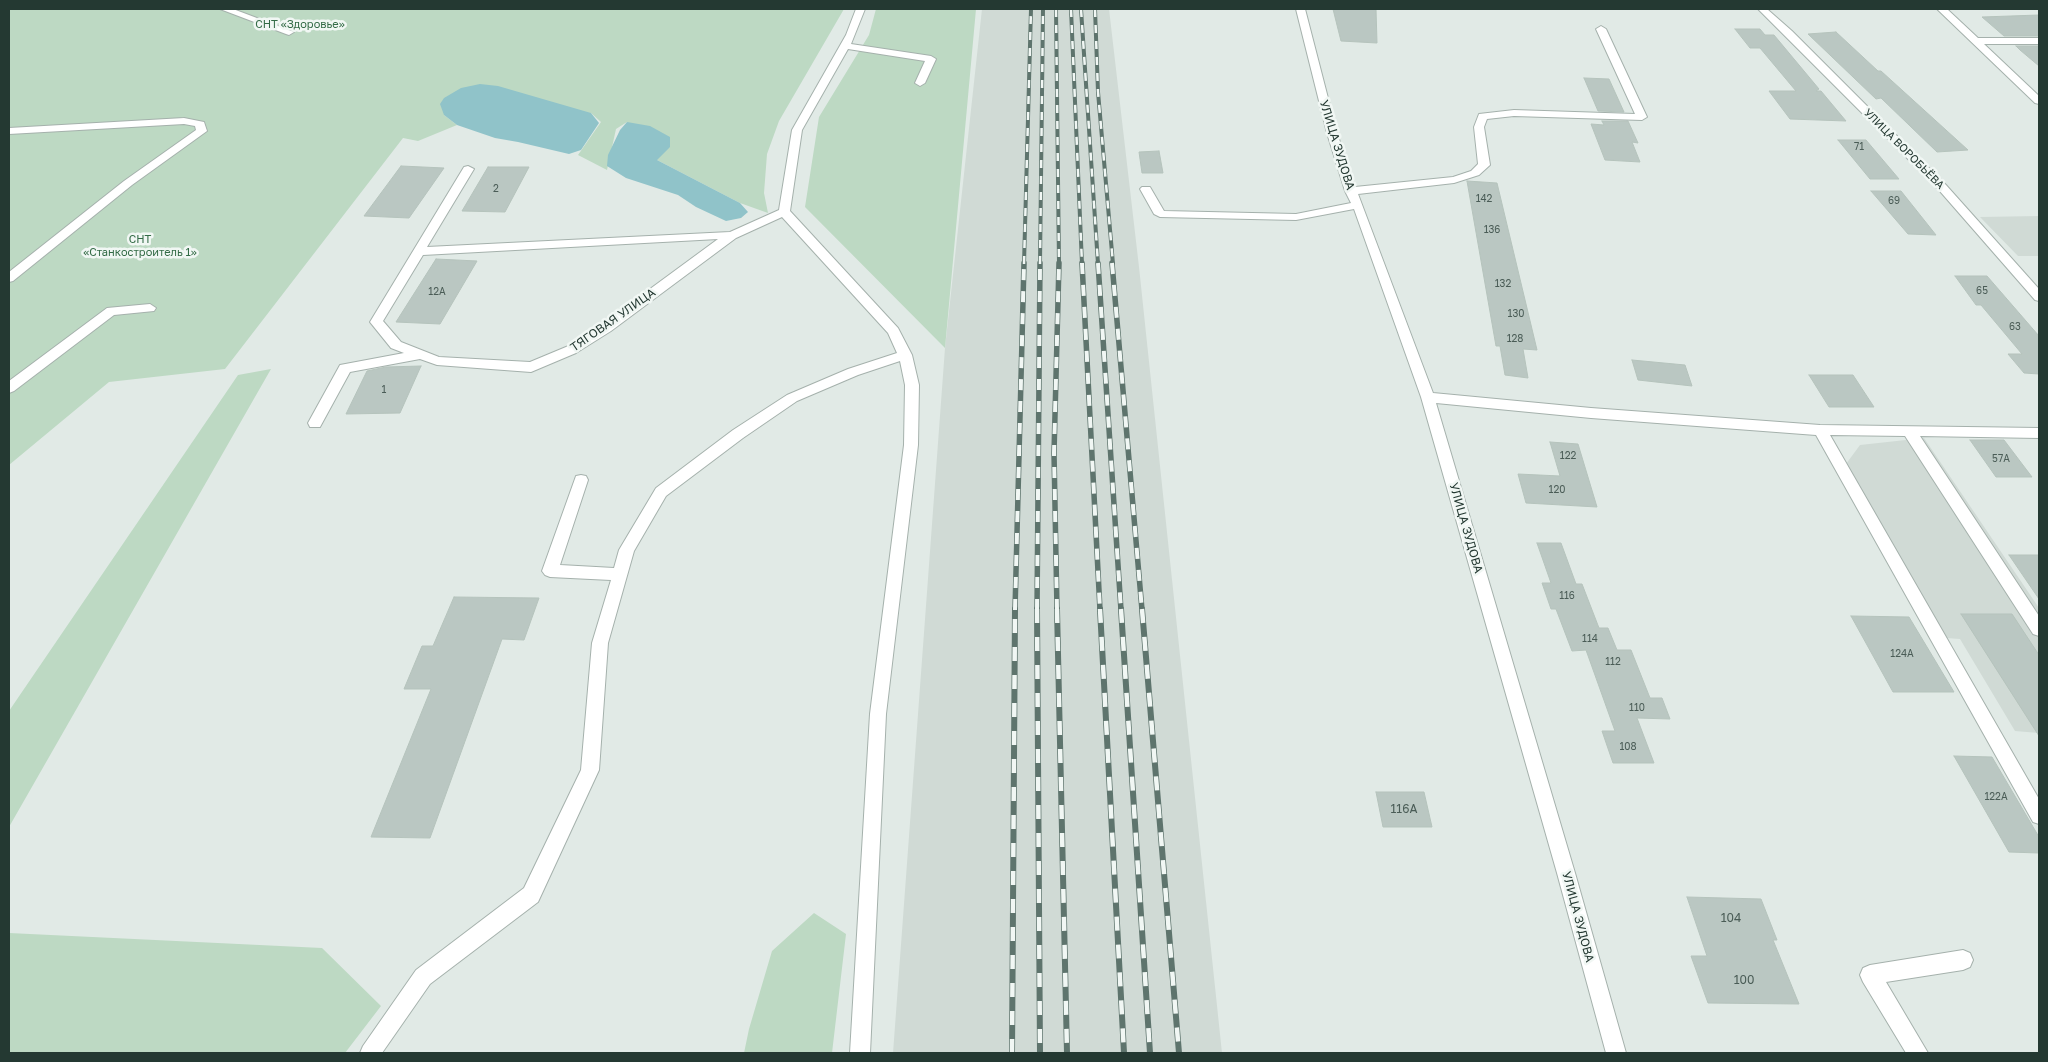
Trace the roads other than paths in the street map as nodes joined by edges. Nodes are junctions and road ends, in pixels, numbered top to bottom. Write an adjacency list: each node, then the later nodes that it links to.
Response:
1 (225, 9): 7 (street)
2 (860, 9): 10 (street)
3 (1300, 9): 16 (street, УЛИЦА ЗУДОВА)
4 (1762, 9): 22 (street, УЛИЦА ВОРОБЬЁВА)
5 (1942, 9): 8 (street)
6 (1601, 29): 16 (street)
7 (290, 32)
8 (1976, 41): 9 (street); 12 (street)
9 (2039, 41)
10 (845, 46): 11 (street); 18 (street)
11 (920, 83)
12 (2039, 101)
13 (9, 131): 21 (street)
14 (468, 168): 20 (street, ТЯГОВАЯ УЛИЦА)
15 (1146, 189): 17 (street)
16 (1351, 191): 17 (street, УЛИЦА ЗУДОВА)
17 (1358, 205): 27 (street, УЛИЦА ЗУДОВА)
18 (784, 212): 19 (street, ТЯГОВАЯ УЛИЦА); 25 (street)
19 (732, 236): 20 (street); 24 (street, ТЯГОВАЯ УЛИЦА)
20 (419, 251): 24 (street, ТЯГОВАЯ УЛИЦА)
21 (9, 278)
22 (2039, 297)
23 (150, 308): 26 (street)
24 (420, 354): 28 (street)
25 (906, 355): 33 (street); 38 (street)
26 (9, 388)
27 (1428, 397): 29 (street); 39 (street, УЛИЦА ЗУДОВА)
28 (315, 423)
29 (1820, 430): 30 (street); 35 (street)
30 (1909, 431): 31 (street); 34 (street)
31 (2039, 433)
32 (581, 480): 33 (street)
33 (620, 574): 37 (street)
34 (2039, 629)
35 (2039, 814)
36 (1963, 960): 40 (street)
37 (370, 1053)
38 (860, 1053)
39 (1616, 1053)
40 (1918, 1053)

